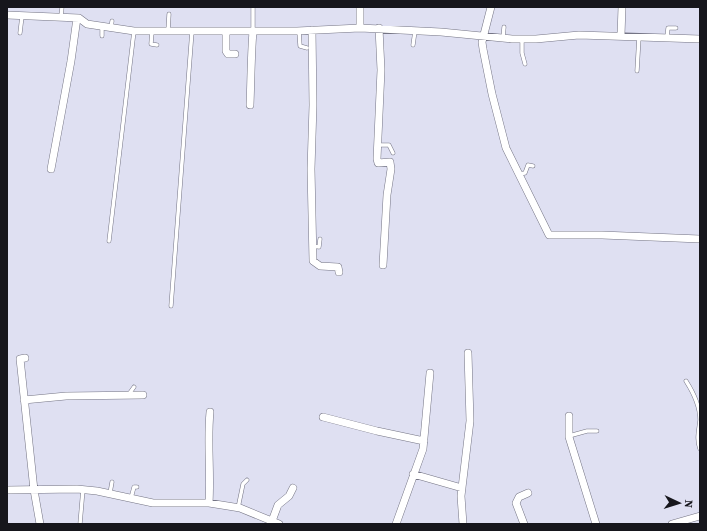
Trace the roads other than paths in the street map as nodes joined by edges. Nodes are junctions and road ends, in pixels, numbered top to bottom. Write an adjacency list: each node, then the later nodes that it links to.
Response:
1 (62, 7): 9 (lane)
2 (253, 7): 23 (lane)
3 (360, 7): 13 (street)
4 (491, 7): 28 (street)
5 (622, 7): 26 (street)
6 (169, 14): 20 (lane)
7 (7, 15): 8 (street)
8 (22, 16): 9 (street); 25 (lane)
9 (61, 18): 10 (street)
10 (77, 18): 11 (street); 44 (street)
11 (102, 26): 16 (street); 27 (lane)
12 (504, 27): 31 (lane)
13 (360, 28): 14 (street); 17 (street)
14 (379, 28): 18 (street); 41 (street)
15 (676, 28): 30 (lane)
16 (134, 30): 19 (street); 48 (lane)
17 (312, 30): 24 (street); 49 (street)
18 (415, 30): 28 (street); 35 (lane)
19 (152, 31): 20 (street); 34 (lane)
20 (168, 31): 21 (street)
21 (192, 31): 22 (street); 52 (lane)
22 (226, 31): 23 (street); 37 (street)
23 (253, 31): 24 (street); 40 (street)
24 (299, 31): 36 (lane)
25 (20, 34)
26 (621, 35): 29 (street); 32 (street)
27 (102, 36)
28 (484, 36): 31 (street); 45 (street)
29 (639, 36): 30 (street); 39 (lane)
30 (667, 37): 33 (street)
31 (503, 38): 32 (street)
32 (522, 39): 38 (lane)
33 (700, 39)
34 (157, 45)
35 (413, 45)
36 (307, 48)
37 (235, 54)
38 (525, 64)
39 (637, 71)
40 (250, 105)
41 (377, 145): 42 (lane); 50 (street)
42 (393, 153)
43 (534, 166): 45 (lane)
44 (51, 169)
45 (518, 174): 47 (street)
46 (320, 239): 49 (lane)
47 (700, 239)
48 (109, 241)
49 (312, 246): 51 (street)
50 (383, 265)
51 (339, 272)
52 (171, 306)
53 (468, 353): 73 (street)
54 (25, 358): 60 (street)
55 (430, 373): 66 (street)
56 (686, 381): 67 (lane)
57 (134, 387): 58 (lane)
58 (129, 395): 59 (street); 60 (street)
59 (143, 395)
60 (24, 400): 75 (street)
61 (210, 412): 80 (street)
62 (569, 416): 65 (street)
63 (323, 417): 66 (street)
64 (597, 431): 65 (lane)
65 (569, 436): 89 (street)
66 (424, 441): 68 (street)
67 (700, 449)
68 (414, 474): 73 (street); 86 (street)
69 (247, 480): 81 (lane)
70 (112, 482): 78 (lane)
71 (137, 486): 79 (lane)
72 (293, 488): 83 (street)
73 (462, 488): 87 (street)
74 (7, 490): 75 (street)
75 (34, 490): 76 (street); 84 (street)
76 (83, 490): 78 (street); 85 (lane)
77 (528, 493): 88 (street)
78 (110, 494): 79 (street)
79 (131, 499): 80 (street)
80 (209, 503): 81 (street)
81 (238, 508): 83 (street)
82 (700, 516): 90 (street)
83 (275, 523)
84 (40, 524)
85 (80, 524)
86 (396, 524)
87 (463, 524)
88 (524, 524)
89 (596, 524)
90 (672, 524)

